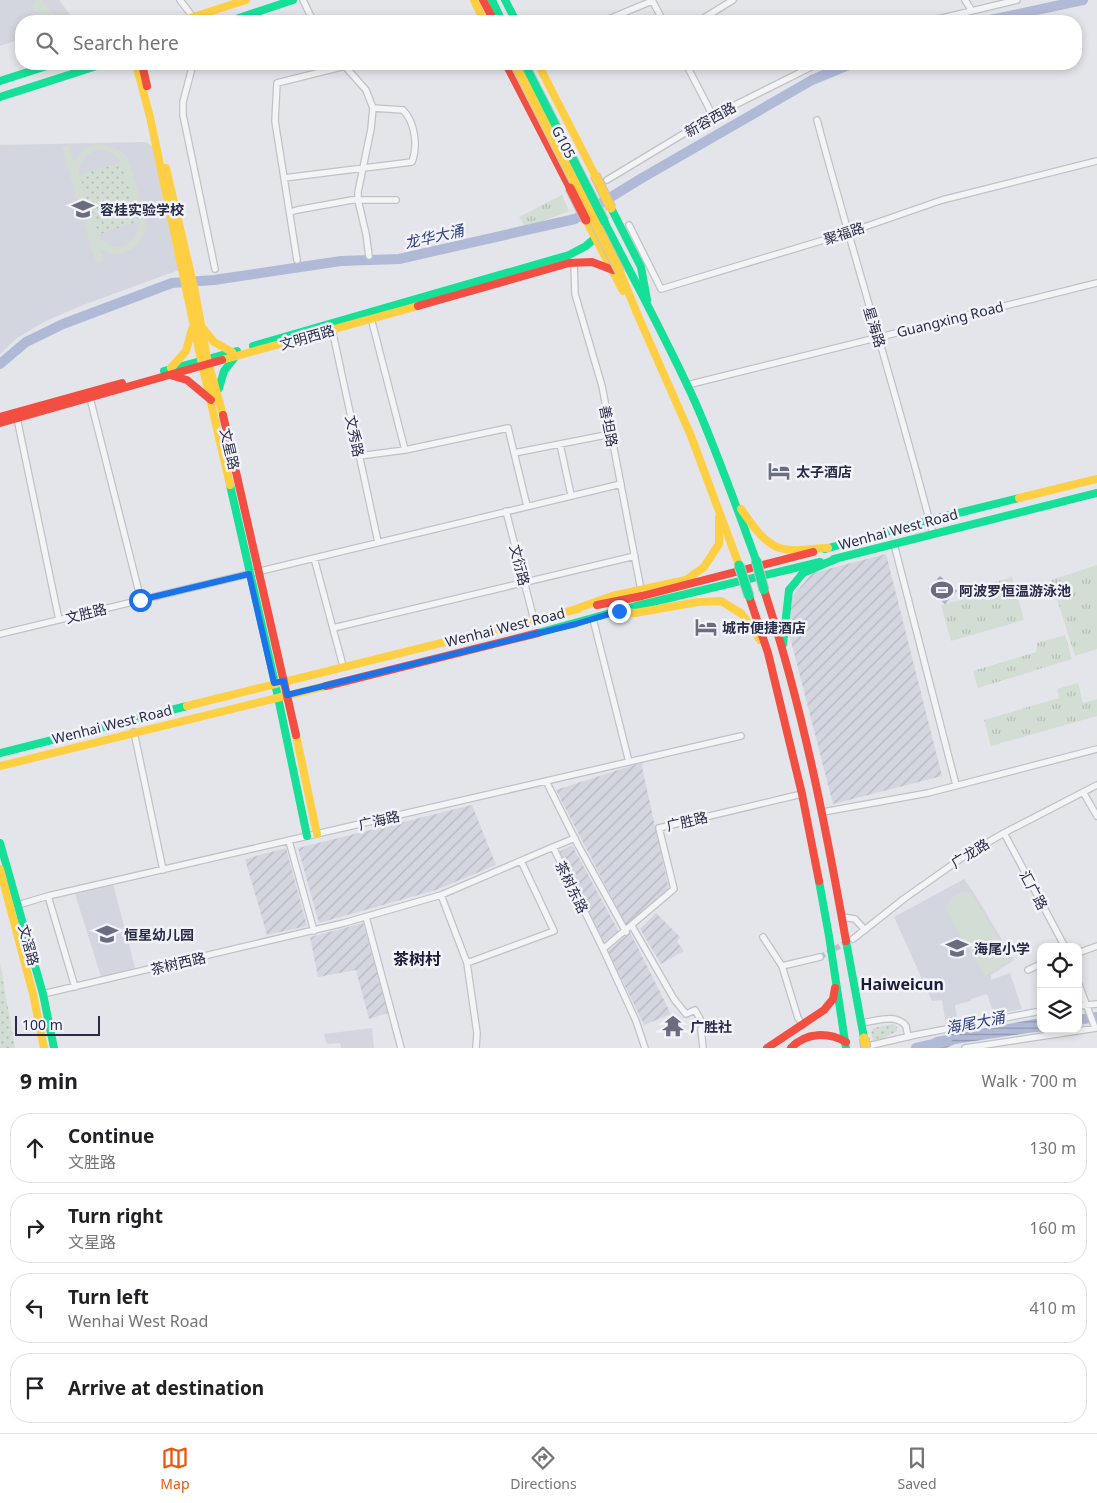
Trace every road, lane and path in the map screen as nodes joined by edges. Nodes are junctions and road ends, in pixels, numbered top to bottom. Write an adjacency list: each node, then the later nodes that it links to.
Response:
1 (180, 0): 14 (street)
2 (246, 0): 15 (main road)
3 (293, 0): 16 (main road)
4 (303, 0): 17 (street)
5 (474, 0): 18 (main road)
6 (483, 0): 19 (main road)
7 (492, 0): 20 (main road)
8 (505, 0): 21 (main road)
9 (734, 0): 24 (street)
10 (965, 0): 13 (street)
11 (1017, 0): 13 (street)
12 (652, 1): 22 (street); 23 (street)
13 (972, 11): 25 (street)
14 (191, 15)
15 (199, 15)
16 (248, 15)
17 (310, 15)
18 (481, 15)
19 (491, 15)
20 (499, 15)
21 (513, 15)
22 (618, 15)
23 (660, 15)
24 (709, 15)
25 (955, 15)
26 (34, 70): 39 (main road)
27 (84, 70): 40 (main road)
28 (138, 70): 59 (main road)
29 (143, 70): 59 (main road, 文星路)
30 (191, 70): 57 (street)
31 (325, 70): 46 (street)
32 (350, 70): 41 (street)
33 (509, 70): 53 (main road, bridge)
34 (518, 70): 58 (main road, G105, bridge)
35 (527, 70): 61 (main road, G105 / G105, bridge)
36 (541, 70): 61 (main road, bridge)
37 (689, 70): 42 (street)
38 (805, 70): 42 (street, 新容西路)
39 (0, 81)
40 (0, 97)
41 (373, 108): 45 (street); 45 (street)
42 (713, 116): 47 (street, 新容西路)
43 (816, 120): 52 (street, 星海路)
44 (1097, 161): 52 (street, 聚福路)
45 (362, 168): 46 (street); 48 (street)
46 (284, 178): 50 (street)
47 (607, 180)
48 (358, 200): 49 (street); 50 (street); 54 (street)
49 (396, 200)
50 (291, 212): 55 (street)
51 (629, 225): 52 (street, 聚福路)
52 (847, 233): 65 (street, 星海路)
53 (595, 238): 58 (main road); 66 (main road, 文明西路)
54 (369, 256)
55 (297, 260)
56 (574, 263): 58 (main road, 文明西路); 62 (main road, 文明西路); 75 (street, 善坦路)
57 (215, 269)
58 (616, 271): 85 (main road, G105)
59 (189, 282): 63 (main road, 文星路)
60 (1097, 283): 65 (street, Guangxing Road)
61 (647, 302): 69 (main road)
62 (371, 318): 64 (main road, 文明西路); 77 (street)
63 (197, 324): 66 (main road); 67 (main road, 文星路); 68 (main road)
64 (332, 329): 66 (main road, 文明西路); 79 (street, 文秀路)
65 (879, 337): 69 (street, Guangxing Road); 88 (street, 星海路)
66 (234, 354): 67 (main road, 文明西路); 71 (main road)
67 (205, 362): 68 (main road, 文明西路); 71 (main road, 文星路)
68 (169, 373): 70 (main road, 文明西路); 71 (main road); 72 (main road, 文明西路)
69 (687, 385): 84 (main road)
70 (90, 398): 73 (main road, 文明西路); 99 (street)
71 (215, 399): 96 (main road, 文星路)
72 (0, 417)
73 (17, 418): 74 (main road, 文明西路); 103 (street)
74 (0, 423)
75 (611, 434): 76 (street); 81 (street, 善坦路)
76 (560, 444): 78 (street); 83 (street)
77 (404, 450): 78 (street); 79 (street)
78 (514, 453): 86 (street)
79 (359, 456): 90 (street, 文秀路)
80 (1097, 479): 88 (main road, Wenhai West Road)
81 (621, 484): 83 (street, 文胜路); 93 (street, 善坦路)
82 (1097, 493): 89 (main road, Wenhai West Road)
83 (571, 495): 86 (street, 文胜路)
84 (735, 500): 92 (main road); 107 (main road, bridge)
85 (718, 504): 98 (main road); 108 (main road, G105, bridge)
86 (527, 506): 87 (street, 文胜路)
87 (506, 511): 90 (street, 文胜路); 97 (street, 文衍路)
88 (930, 520): 89 (street, 星海路); 92 (main road, Wenhai West Road)
89 (933, 534): 91 (main road, Wenhai West Road)
90 (378, 542): 94 (street, 文胜路)
91 (894, 544): 95 (main road, Wenhai West Road); 124 (street)
92 (828, 548): 100 (main road, Wenhai West Road)
93 (634, 556): 97 (street); 98 (street, 善坦路)
94 (314, 558): 96 (street, 文胜路); 105 (street)
95 (838, 558): 101 (main road, Wenhai West Road); 107 (main road)
96 (254, 573): 99 (street, 文胜路); 110 (main road, 文星路)
97 (524, 582): 104 (street, 文衍路); 105 (street)
98 (641, 590): 100 (main road)
99 (140, 600): 103 (street, 文胜路)
100 (573, 610): 104 (main road, Wenhai West Road)
101 (619, 611): 102 (main road, Wenhai West Road); 108 (main road)
102 (592, 619): 111 (main road, Wenhai West Road); 119 (street)
103 (59, 620): 106 (street, 文胜路)
104 (534, 620): 109 (main road, Wenhai West Road)
105 (333, 628): 109 (street)
106 (0, 634)
107 (783, 647): 128 (main road)
108 (768, 652): 127 (main road, G105)
109 (343, 666): 110 (main road, Wenhai West Road)
110 (279, 682): 111 (main road, 文星路); 112 (main road, 文星路); 116 (main road, Wenhai West Road)
111 (287, 695): 112 (main road, Wenhai West Road); 131 (main road, 文星路)
112 (276, 697): 113 (main road, Wenhai West Road); 132 (main road, 文星路)
113 (134, 732): 120 (main road, Wenhai West Road); 139 (street)
114 (741, 736): 119 (street, 广海路)
115 (0, 747): 116 (main road)
116 (16, 749): 118 (main road, Wenhai West Road)
117 (1097, 749): 124 (street)
118 (0, 753)
119 (629, 762): 123 (street, 广海路)
120 (10, 764): 121 (main road, Wenhai West Road); 122 (main road)
121 (0, 766)
122 (0, 774)
123 (546, 781): 131 (street, 广海路); 133 (street)
124 (956, 785): 128 (street)
125 (1097, 785): 126 (street, 广龙路)
126 (1083, 792): 129 (street); 130 (street, 广龙路)
127 (802, 794): 147 (street, 广胜路); 162 (main road, G105)
128 (823, 812): 145 (main road)
129 (1097, 816)
130 (1004, 833): 148 (street, 广龙路); 153 (street, 汇广路)
131 (317, 834): 132 (street, 广海路)
132 (307, 836): 134 (street, 广海路)
133 (574, 838): 136 (street); 150 (street)
134 (289, 841): 139 (street, 广海路); 149 (street)
135 (0, 843): 143 (main road, 文滘路)
136 (553, 847): 137 (street, 茶树东路); 155 (street, 茶树东路)
137 (521, 861): 141 (street, 茶树东路); 158 (street)
138 (0, 870): 140 (main road, 文滘路)
139 (163, 870): 142 (street, 广海路)
140 (4, 894): 176 (main road, 文滘路)
141 (441, 895): 144 (street, 茶树东路); 158 (street)
142 (48, 896): 143 (street, 广海路); 163 (street)
143 (18, 905): 165 (main road, 文滘路)
144 (366, 917): 146 (street, 茶树东路); 178 (street)
145 (842, 918): 148 (street); 170 (main road)
146 (344, 923): 149 (street, 茶树西路)
147 (632, 926): 150 (street, 广胜路); 181 (street)
148 (865, 930): 152 (street, 广龙路)
149 (314, 931): 163 (street, 茶树西路)
150 (626, 932): 155 (street, 广胜路)
151 (763, 937): 159 (street)
152 (853, 939)
153 (1063, 943)
154 (1097, 946): 156 (street)
155 (603, 949): 180 (street, 茶树东路)
156 (1082, 952)
157 (820, 957): 159 (street)
158 (467, 963): 179 (street)
159 (782, 966): 171 (street)
160 (1037, 966): 161 (street)
161 (1028, 970)
162 (836, 983): 171 (main road); 175 (main road, G105)
163 (75, 987): 165 (street, 茶树西路)
164 (1080, 988): 168 (street)
165 (43, 994): 177 (main road, 文滘路)
166 (1097, 1004): 168 (street)
167 (1082, 1006): 168 (street)
168 (1086, 1007): 172 (street)
169 (1037, 1012): 173 (street)
170 (862, 1023): 173 (street); 174 (main road)
171 (803, 1025): 182 (main road); 183 (main road)
172 (1095, 1027): 186 (street)
173 (908, 1037): 185 (street)
174 (865, 1043)
175 (846, 1045): 184 (main road)
176 (44, 1048)
177 (54, 1048)
178 (401, 1048)
179 (476, 1048)
180 (645, 1048)
181 (703, 1048)
182 (767, 1048)
183 (786, 1048)
184 (790, 1048)
185 (861, 1048)
186 (965, 1048)

